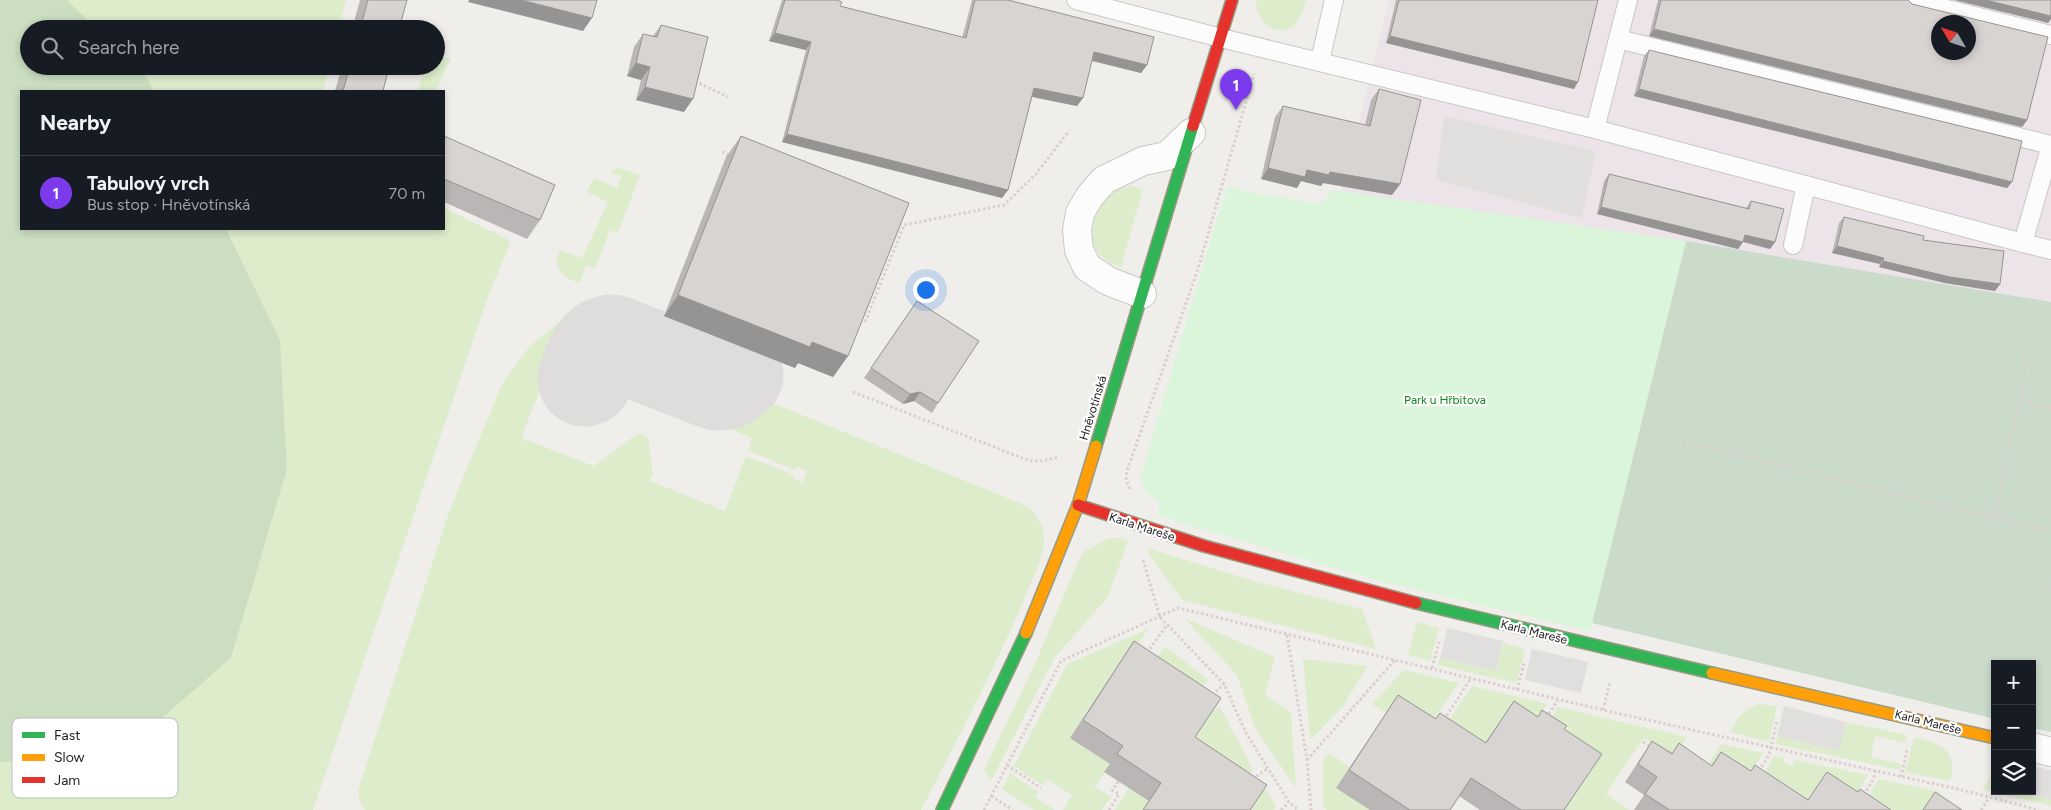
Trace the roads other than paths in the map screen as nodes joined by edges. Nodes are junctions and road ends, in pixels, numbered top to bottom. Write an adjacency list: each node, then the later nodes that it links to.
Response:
1 (1076, 0): 7 (lane)
2 (1232, 0): 7 (street, Hněvotínská)
3 (1334, 0): 9 (lane)
4 (1628, 0): 8 (lane)
5 (1910, 0): 6 (lane)
6 (2051, 35)
7 (1221, 38): 9 (lane); 11 (street, Hněvotínská)
8 (1618, 39): 10 (lane); 12 (lane)
9 (1320, 61): 10 (lane)
10 (1595, 129): 13 (lane)
11 (1191, 133): 17 (street, Hněvotínská); 17 (street)
12 (2051, 145): 14 (lane)
13 (1806, 185): 14 (lane); 15 (lane)
14 (2023, 243): 16 (lane)
15 (1793, 244)
16 (2051, 250)
17 (1142, 294): 18 (street, Hněvotínská)
18 (1078, 505): 19 (street, Karla Mareše); 22 (street, Hněvotínská)
19 (1991, 737)
20 (2036, 748): 21 (street)
21 (2051, 752)
22 (942, 810)

